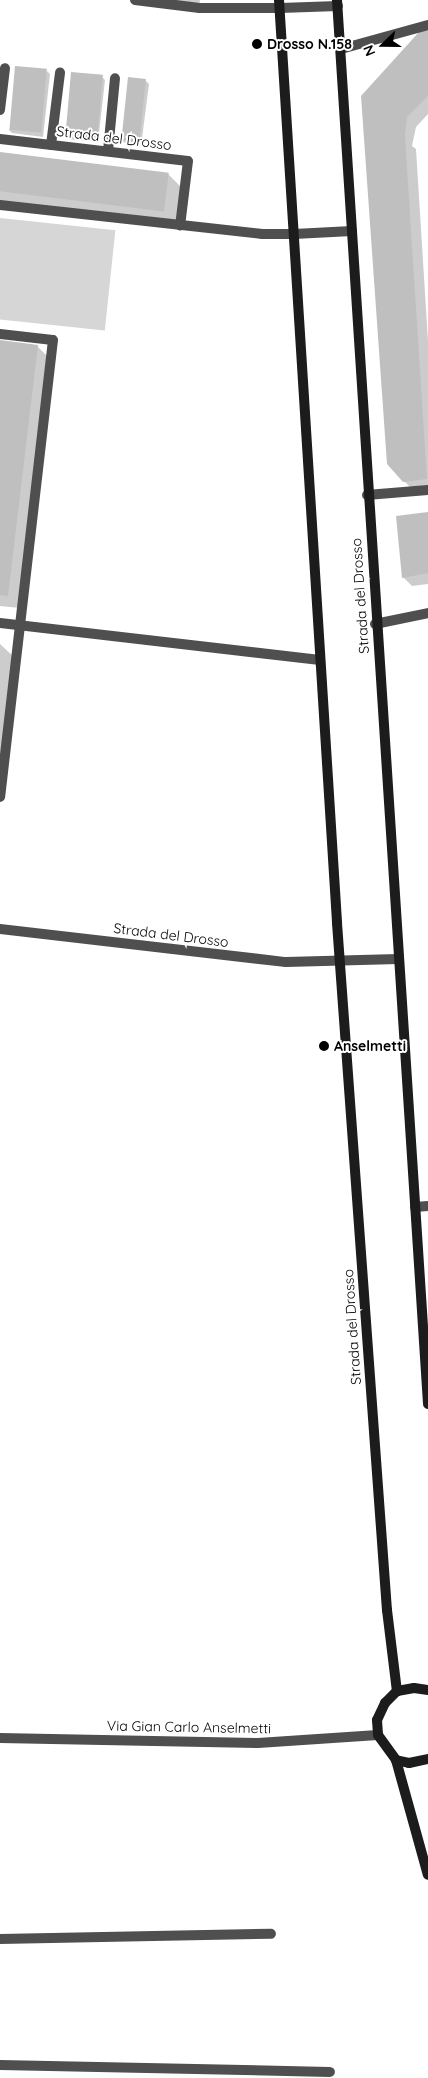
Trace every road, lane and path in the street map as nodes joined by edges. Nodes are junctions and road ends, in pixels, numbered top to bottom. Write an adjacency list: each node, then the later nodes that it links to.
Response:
1 (136, 0): 3 (street, Strada del Drosso)
2 (337, 3): 4 (street, Strada del Drosso); 6 (street, Strada del Drosso)
3 (200, 4): 4 (street, Strada del Drosso)
4 (280, 4): 17 (street, Strada del Drosso)
5 (428, 25): 6 (street)
6 (341, 49): 16 (street, Strada del Drosso)
7 (5, 68): 10 (street)
8 (60, 73): 12 (street)
9 (115, 78): 13 (street)
10 (0, 110)
11 (0, 139): 12 (street, Strada del Drosso)
12 (51, 145): 13 (street, Strada del Drosso)
13 (108, 151): 15 (street, Strada del Drosso)
14 (0, 205): 15 (street)
15 (180, 226): 17 (street)
16 (352, 232): 17 (street); 20 (street, Strada del Drosso)
17 (294, 234): 25 (street, Strada del Drosso)
18 (0, 334): 24 (street)
19 (428, 490): 20 (street)
20 (368, 495): 23 (street, Strada del Drosso)
21 (428, 612): 23 (street)
22 (0, 623): 24 (street)
23 (375, 624): 28 (street, Strada del Drosso)
24 (21, 626): 25 (street); 26 (street)
25 (320, 660): 29 (street, Strada del Drosso)
26 (0, 797)
27 (0, 929): 29 (street, Strada del Drosso)
28 (398, 959): 29 (street, Strada del Drosso); 31 (street, Strada del Drosso)
29 (339, 961): 34 (street, Strada del Drosso)
30 (428, 1206): 31 (street)
31 (415, 1207): 32 (street, Strada del Drosso)
32 (428, 1404)
33 (428, 1690): 34 (street)
34 (397, 1691): 35 (street)
35 (378, 1735): 36 (street, Via Gian Carlo Anselmetti); 38 (street)
36 (0, 1738)
37 (428, 1759): 38 (street)
38 (396, 1760): 39 (street)
39 (428, 1874)
40 (271, 1934): 41 (street)
41 (0, 1939)
42 (0, 2064): 43 (street)
43 (330, 2072)

